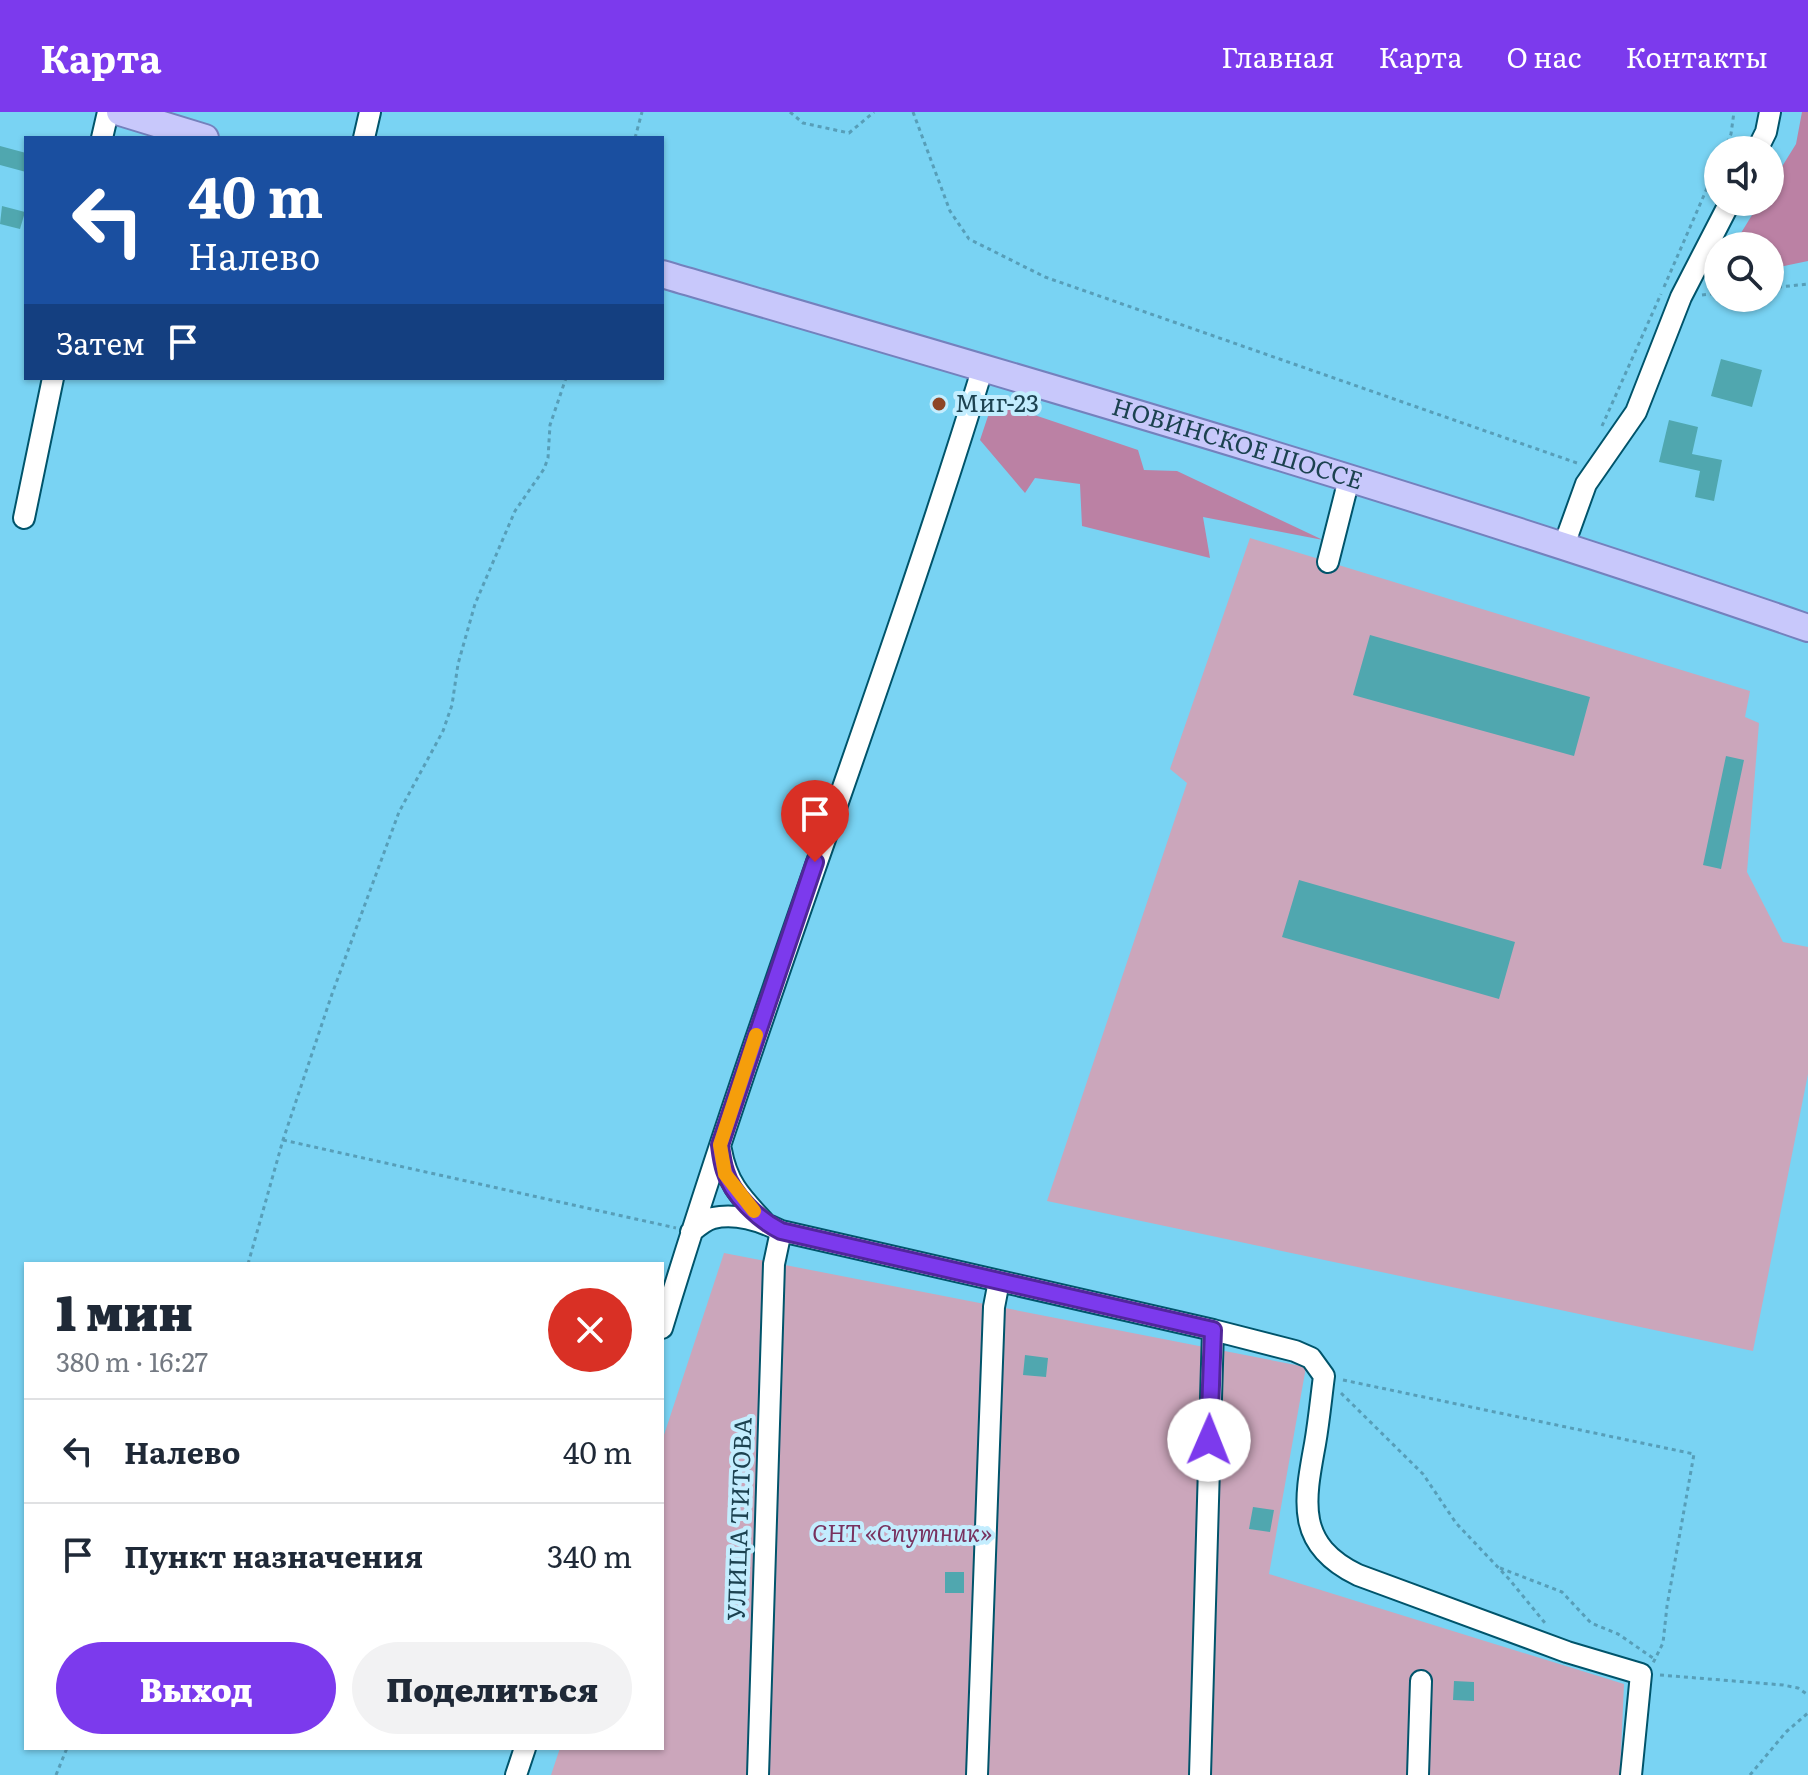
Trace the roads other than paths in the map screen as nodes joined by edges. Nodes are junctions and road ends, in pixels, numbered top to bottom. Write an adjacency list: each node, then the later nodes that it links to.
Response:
1 (108, 112): 5 (street)
2 (120, 112): 6 (main road)
3 (370, 112): 7 (street)
4 (1770, 112): 8 (street)
5 (102, 136)
6 (198, 136)
7 (364, 136)
8 (1764, 136)
9 (1723, 216): 15 (street)
10 (664, 275): 11 (main road, НОВИНСКОЕ ШОССЕ)
11 (983, 367): 13 (main road, НОВИНСКОЕ ШОССЕ); 18 (street)
12 (53, 380): 14 (street)
13 (1349, 479): 15 (main road, НОВИНСКОЕ ШОССЕ); 16 (street)
14 (24, 518)
15 (1564, 545): 17 (main road, НОВИНСКОЕ ШОССЕ)
16 (1328, 562)
17 (1808, 628)
18 (720, 1145): 19 (street); 20 (street)
19 (773, 1227): 20 (street); 21 (street); 27 (street, УЛИЦА ТИТОВА)
20 (691, 1232): 22 (street)
21 (999, 1281): 23 (street); 28 (street)
22 (664, 1321)
23 (1212, 1339): 29 (street); 31 (street)
24 (1421, 1681): 30 (street)
25 (524, 1750): 26 (street)
26 (516, 1775)
27 (758, 1775)
28 (977, 1775)
29 (1200, 1775)
30 (1418, 1775)
31 (1631, 1775)

